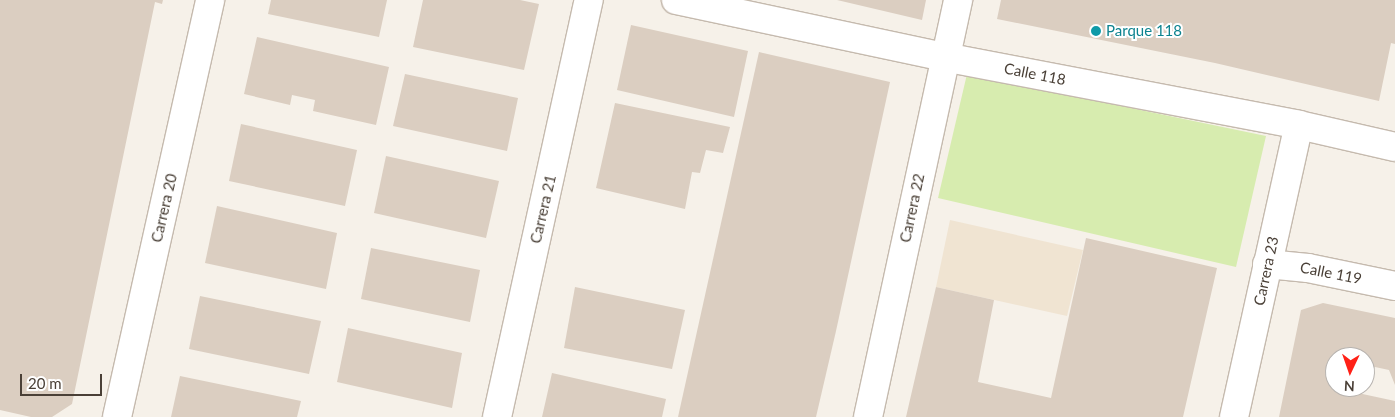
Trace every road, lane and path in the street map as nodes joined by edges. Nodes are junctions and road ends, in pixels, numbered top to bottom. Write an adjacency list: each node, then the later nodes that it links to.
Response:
1 (210, 0): 10 (street, Carrera 20)
2 (589, 0): 11 (street, Carrera 21)
3 (676, 0): 5 (street, Calle 118)
4 (958, 0): 5 (street, Carrera 22)
5 (944, 57): 6 (street, Calle 118); 12 (street, Carrera 22)
6 (1299, 125): 7 (street, Calle 118); 8 (street, Carrera 23)
7 (1395, 147)
8 (1267, 264): 9 (street, Calle 119); 13 (street, Carrera 23)
9 (1395, 286)
10 (117, 417)
11 (497, 417)
12 (868, 417)
13 (1234, 417)

